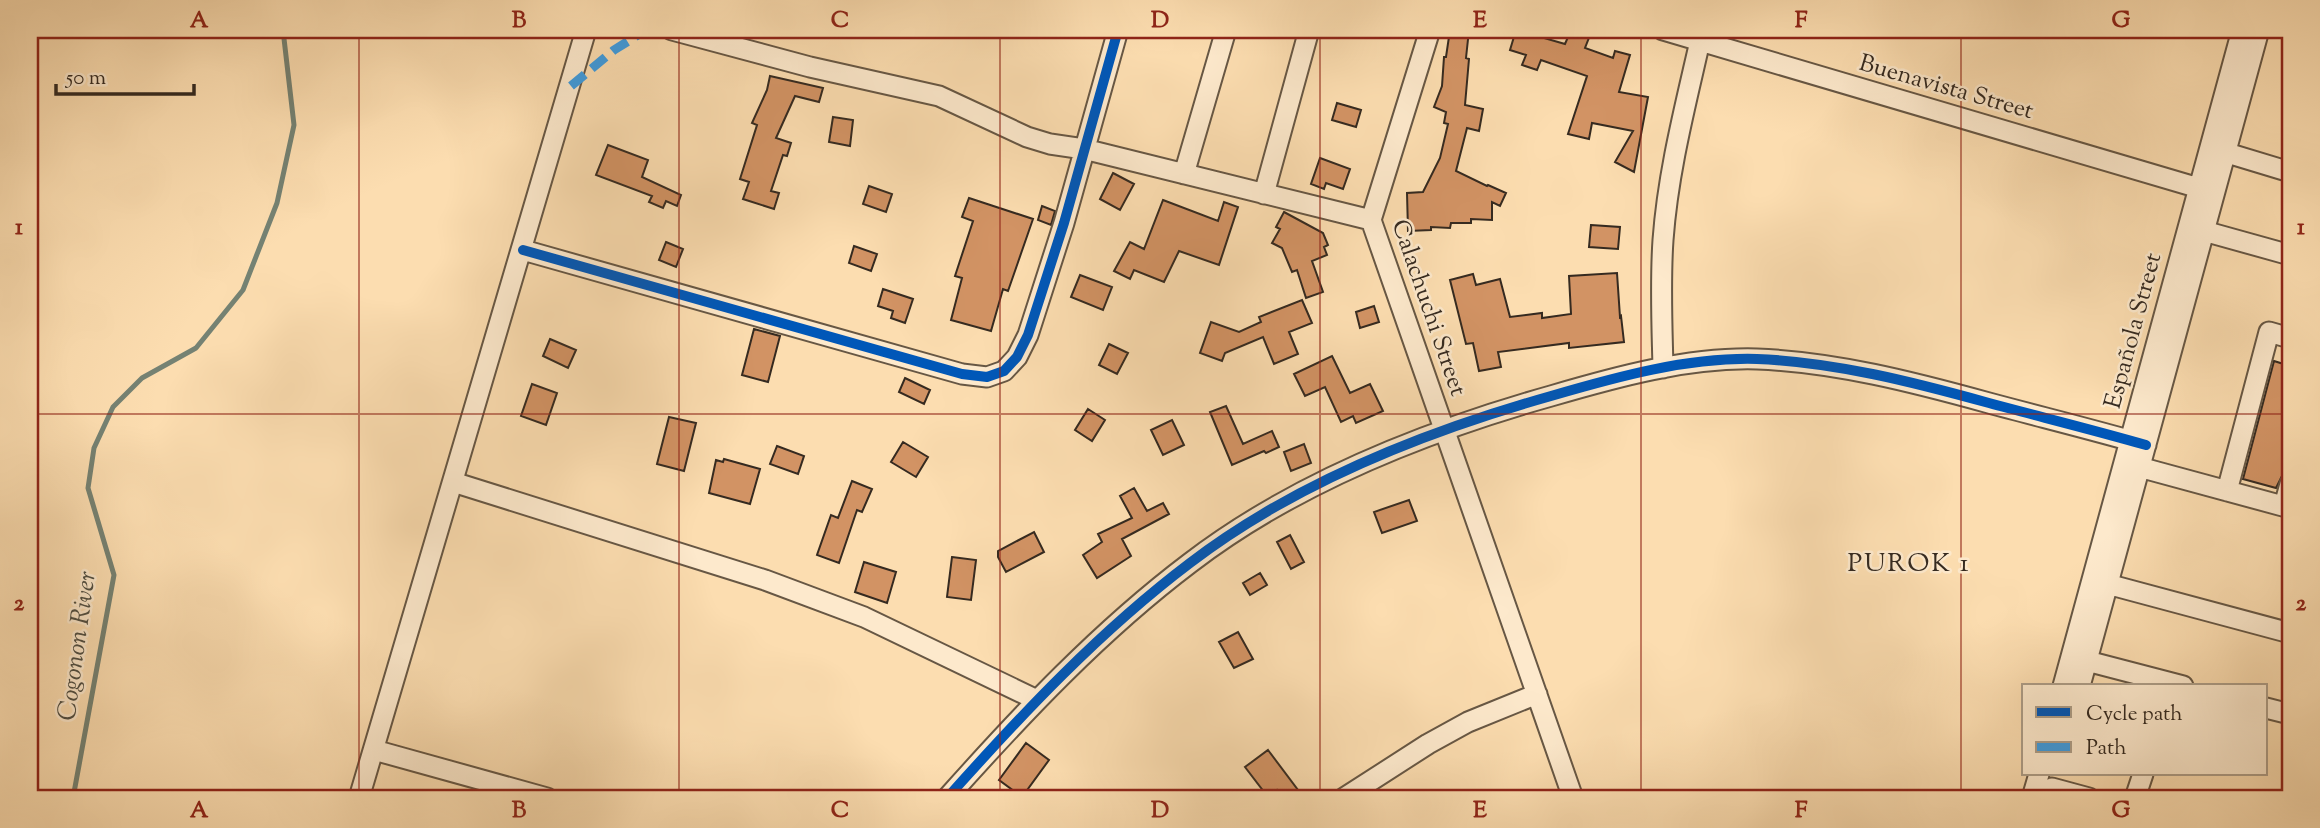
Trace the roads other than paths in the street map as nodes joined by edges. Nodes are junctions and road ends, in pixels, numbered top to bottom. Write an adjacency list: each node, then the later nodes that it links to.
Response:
1 (586, 30): 19 (street)
2 (672, 30): 11 (street)
3 (1118, 30): 11 (street)
4 (1226, 30): 14 (street)
5 (1309, 30): 16 (street)
6 (1430, 30): 17 (street, Calachuchi Street)
7 (1662, 30): 10 (street, Buenavista Street)
8 (2242, 30): 12 (street, Española Street)
9 (2259, 30): 12 (street, Española Street)
10 (1700, 41): 15 (street, Buenavista Street); 22 (street)
11 (1084, 149): 14 (street); 19 (street)
12 (2218, 150): 13 (street); 15 (street, Española Street)
13 (2290, 172)
14 (1184, 174): 16 (street)
15 (2207, 191): 18 (street, Española Street)
16 (1264, 194): 17 (street)
17 (1371, 220): 23 (street, Calachuchi Street)
18 (2196, 229): 20 (street); 24 (street, Española Street)
19 (523, 250): 26 (street)
20 (2290, 256)
21 (2290, 338): 28 (street)
22 (1663, 368): 23 (street); 24 (street)
23 (1444, 431): 36 (street, Calachuchi Street); 37 (street)
24 (2138, 442): 25 (street, Española Street)
25 (2132, 465): 28 (street); 30 (street, Española Street)
26 (453, 482): 37 (street); 40 (street)
27 (2290, 484): 29 (street)
28 (2227, 491): 29 (street)
29 (2287, 507)
30 (2100, 582): 31 (street); 32 (street, Española Street); 33 (street, Española Street)
31 (2290, 633)
32 (2087, 661): 34 (street, Española Street); 35 (street)
33 (2064, 684)
34 (2081, 684)
35 (2172, 684)
36 (1537, 694): 46 (street); 47 (street, Calachuchi Street)
37 (1037, 700): 45 (street)
38 (2268, 708): 39 (street)
39 (2290, 714)
40 (373, 750): 43 (street); 44 (street)
41 (2142, 776): 50 (street)
42 (2049, 783): 48 (street); 49 (street)
43 (359, 798)
44 (547, 798)
45 (947, 798)
46 (1343, 798)
47 (1573, 798)
48 (2032, 798)
49 (2089, 798)
50 (2135, 798)

